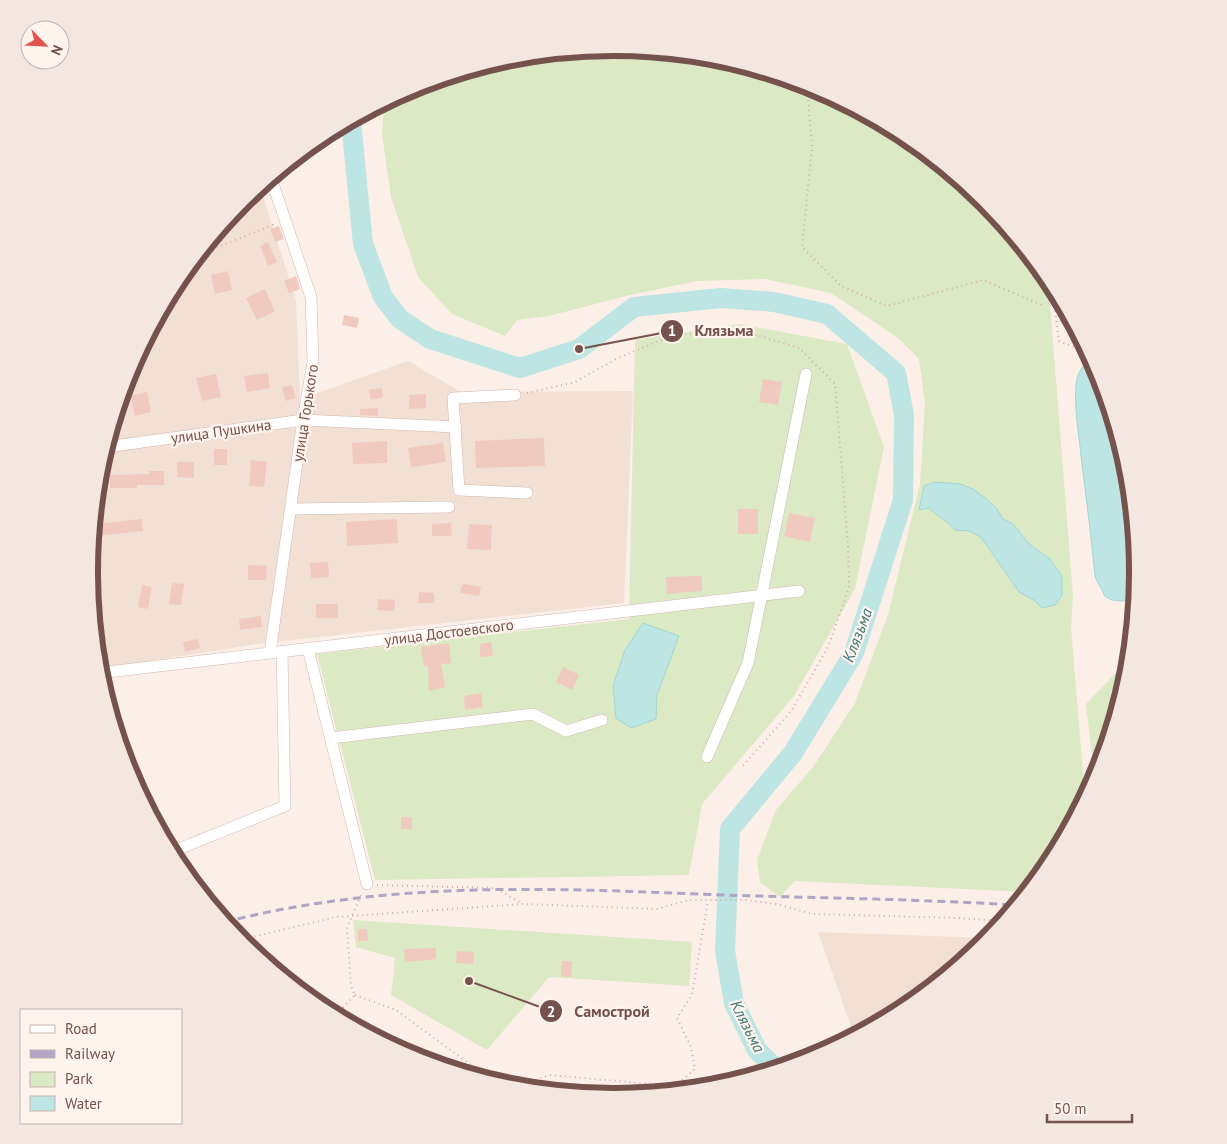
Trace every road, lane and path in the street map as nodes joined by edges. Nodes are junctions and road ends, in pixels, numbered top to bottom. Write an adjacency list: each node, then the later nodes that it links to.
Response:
1 (808, 95): 5 (path)
2 (273, 184): 3 (street, улица Горького)
3 (286, 220): 4 (path); 10 (street, улица Горького)
4 (211, 250)
5 (1053, 303)
6 (1054, 305): 7 (path)
7 (1078, 349)
8 (806, 374): 17 (street)
9 (515, 395): 11 (street); 25 (path)
10 (303, 420): 11 (street, улица Пушкина); 12 (street, улица Пушкина); 15 (street, улица Горького)
11 (456, 427): 13 (street)
12 (113, 446)
13 (527, 493)
14 (450, 507): 15 (street)
15 (291, 509): 20 (street, улица Горького)
16 (799, 591): 17 (street, улица Достоевского)
17 (763, 595): 18 (street, улица Достоевского); 24 (street)
18 (308, 649): 19 (street, улица Достоевского); 23 (street)
19 (282, 652): 20 (street, улица Достоевского); 26 (street)
20 (270, 653): 21 (street, улица Достоевского)
21 (108, 672)
22 (602, 720): 23 (street)
23 (330, 738): 27 (street)
24 (707, 757)
25 (742, 767)
26 (179, 849)
27 (367, 884): 29 (path); 30 (path)
28 (708, 900): 29 (path); 31 (path); 37 (path)
29 (523, 904): 30 (path)
30 (351, 916): 32 (path); 33 (path)
31 (993, 920)
32 (250, 938)
33 (355, 994): 34 (path); 35 (path)
34 (341, 1010)
35 (476, 1069)
36 (532, 1081): 38 (path)
37 (677, 1083)
38 (664, 1085)

